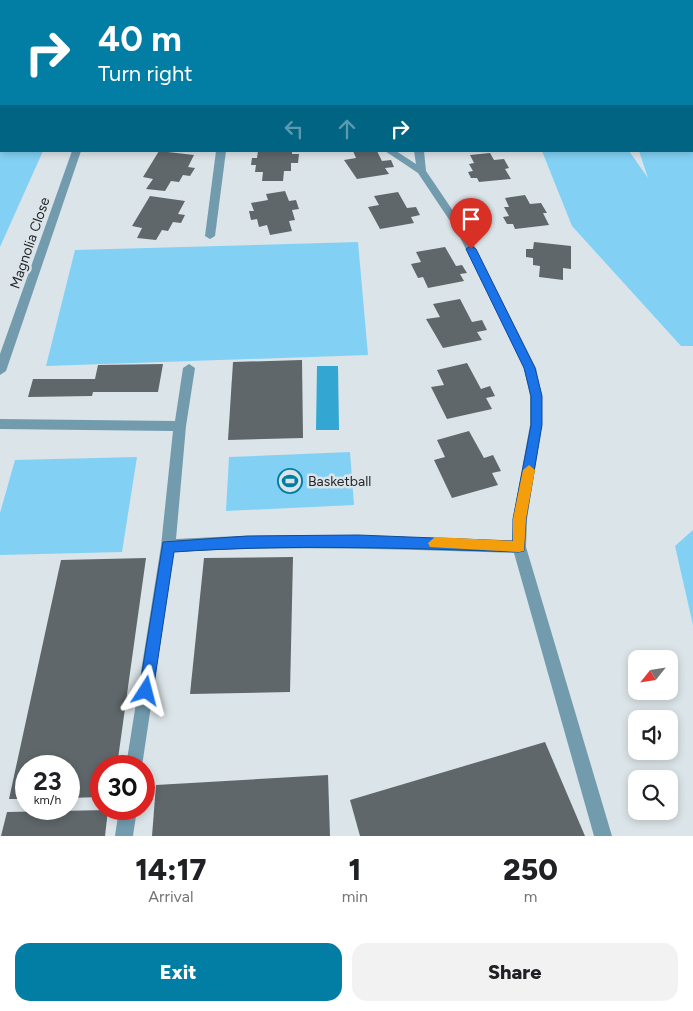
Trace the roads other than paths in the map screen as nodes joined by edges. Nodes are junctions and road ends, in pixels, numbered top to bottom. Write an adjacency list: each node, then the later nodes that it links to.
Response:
1 (77, 152): 7 (street, Magnolia Close)
2 (221, 152): 6 (street)
3 (391, 152): 5 (street)
4 (419, 152): 5 (street)
5 (421, 170): 14 (street)
6 (210, 236)
7 (13, 334): 8 (street); 10 (street, Magnolia Close)
8 (0, 336)
9 (189, 368): 12 (street)
10 (0, 371)
11 (0, 424): 12 (street)
12 (180, 426): 13 (street)
13 (168, 546): 14 (street); 15 (street)
14 (519, 547): 18 (street)
15 (136, 755)
16 (126, 820): 17 (street)
17 (124, 836)
18 (603, 836)

